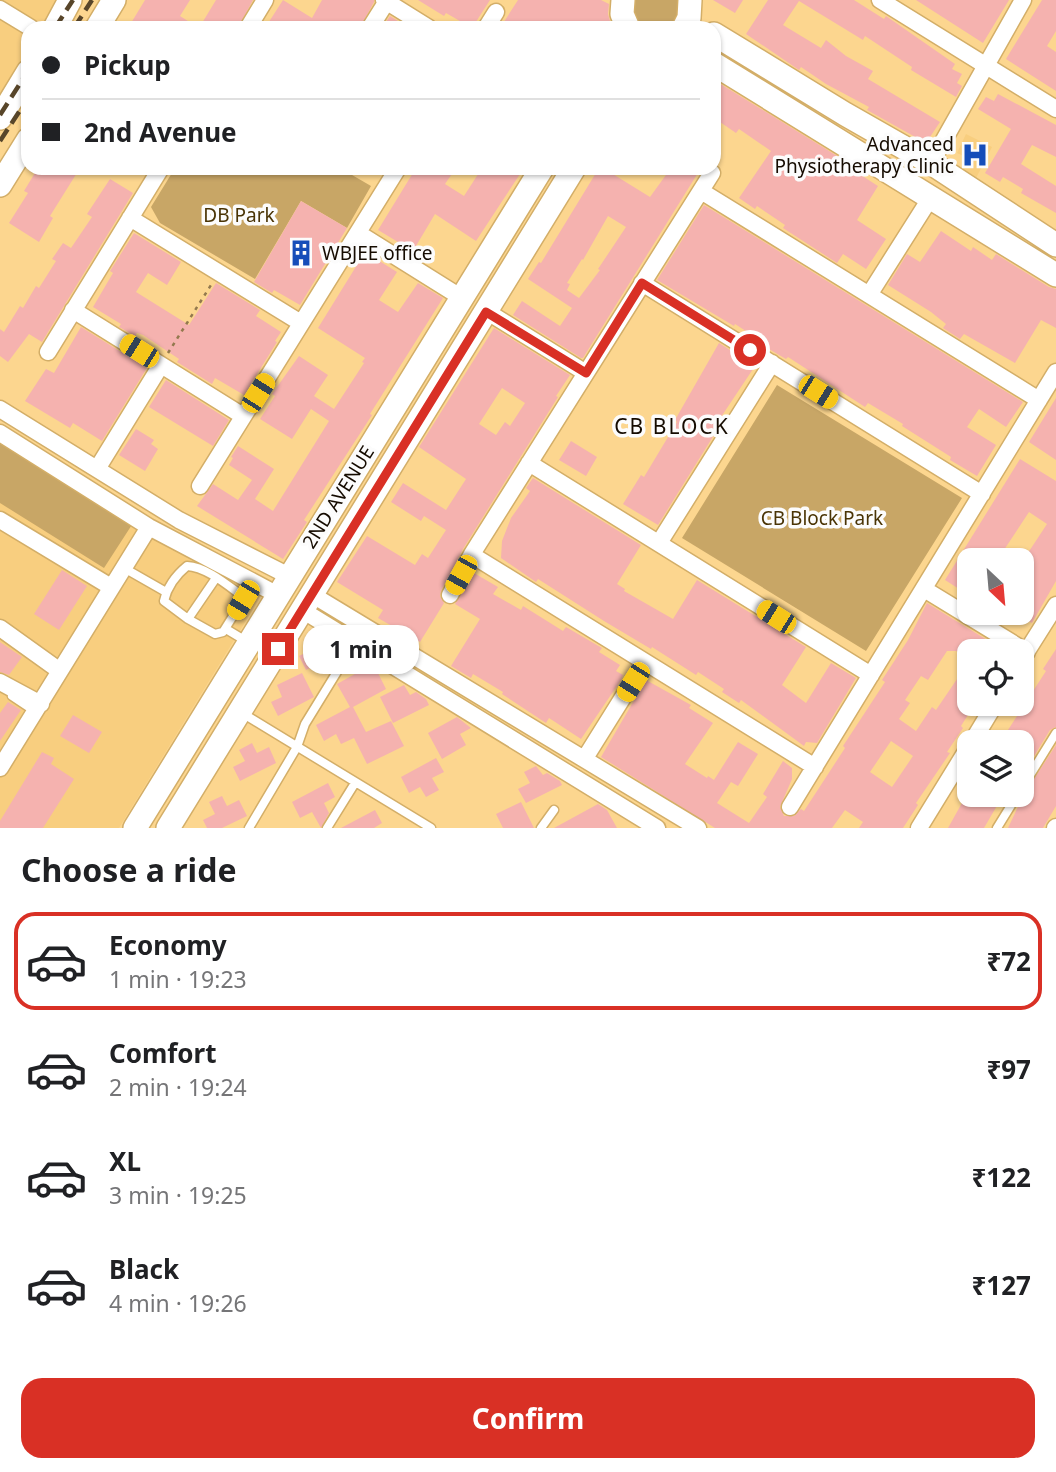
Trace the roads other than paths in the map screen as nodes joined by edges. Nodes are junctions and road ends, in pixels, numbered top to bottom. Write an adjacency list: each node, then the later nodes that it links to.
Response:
1 (70, 0): 9 (street)
2 (114, 0): 10 (street)
3 (265, 0): 11 (street)
4 (880, 0): 17 (street)
5 (1023, 0): 17 (street)
6 (386, 1): 12 (street); 13 (street)
7 (0, 9): 15 (street)
8 (496, 12): 14 (street)
9 (59, 21)
10 (101, 21)
11 (252, 21)
12 (374, 21)
13 (418, 21)
14 (490, 21)
15 (21, 22)
16 (721, 38): 21 (street)
17 (986, 65): 20 (street); 25 (street)
18 (721, 68): 23 (street)
19 (21, 84): 22 (street)
20 (1056, 109)
21 (845, 114): 23 (street); 25 (street)
22 (0, 118)
23 (832, 136): 33 (street)
24 (21, 151): 31 (street)
25 (931, 163): 36 (street)
26 (157, 175): 34 (street)
27 (394, 175): 35 (street)
28 (538, 175): 40 (street, 2ND AVENUE)
29 (570, 175): 42 (street, 2ND AVENUE)
30 (711, 175): 32 (street)
31 (0, 185)
32 (701, 191): 38 (street); 39 (street)
33 (931, 197): 37 (street); 39 (street)
34 (130, 218): 41 (street); 43 (street)
35 (358, 233): 40 (street); 43 (street)
36 (1056, 245)
37 (1056, 275)
38 (642, 283): 45 (street); 48 (street)
39 (869, 295): 49 (street)
40 (462, 298): 65 (street, 2ND AVENUE)
41 (73, 310): 44 (street); 46 (street)
42 (486, 312): 48 (street); 70 (street, 2ND AVENUE)
43 (302, 323): 51 (street)
44 (48, 352)
45 (772, 363): 57 (street); 61 (street)
46 (161, 365): 51 (street); 54 (street)
47 (1056, 372): 49 (street)
48 (586, 373): 53 (street)
49 (1039, 400): 57 (street)
50 (0, 409): 54 (street)
51 (243, 416): 55 (street)
52 (0, 433): 58 (street)
53 (529, 463): 61 (street); 62 (street)
54 (97, 469): 56 (street)
55 (200, 486)
56 (137, 494): 58 (street); 65 (street)
57 (982, 494): 67 (street)
58 (126, 513): 60 (street)
59 (0, 520): 66 (street)
60 (149, 527): 63 (street); 65 (street)
61 (659, 543): 82 (street)
62 (472, 555): 69 (street); 78 (street)
63 (124, 568): 66 (street); 68 (lane)
64 (216, 578): 68 (lane); 72 (lane); 74 (lane)
65 (283, 585): 77 (street, 2ND AVENUE)
66 (111, 587): 81 (street)
67 (924, 589): 75 (street); 82 (street)
68 (166, 592): 72 (lane)
69 (450, 595)
70 (306, 602): 80 (street, 2ND AVENUE); 89 (street); 105 (street)
71 (1056, 604): 76 (street)
72 (188, 619): 74 (lane)
73 (0, 628): 81 (street)
74 (226, 629): 77 (lane)
75 (999, 639)
76 (1034, 640)
77 (246, 648): 80 (street); 99 (street, 2ND AVENUE)
78 (645, 662): 89 (street); 90 (street)
79 (340, 667): 88 (lane)
80 (265, 669): 86 (street, 2ND AVENUE)
81 (60, 671): 85 (street)
82 (871, 676): 90 (street)
83 (0, 682): 85 (street)
84 (0, 689): 85 (lane)
85 (38, 708): 92 (street)
86 (240, 711): 88 (lane); 100 (street, 2ND AVENUE)
87 (1056, 733): 93 (lane)
88 (298, 747): 94 (lane); 101 (lane)
89 (585, 758): 98 (street)
90 (815, 767): 95 (street)
91 (957, 767): 108 (street)
92 (0, 768)
93 (1034, 769)
94 (355, 783): 102 (lane); 103 (lane)
95 (790, 807)
96 (1010, 807): 109 (lane)
97 (554, 810): 104 (lane)
98 (673, 813): 106 (street); 107 (street)
99 (135, 828)
100 (168, 828)
101 (249, 828)
102 (327, 828)
103 (431, 828)
104 (541, 828)
105 (657, 828)
106 (665, 828)
107 (698, 828)
108 (919, 828)
109 (998, 828)

